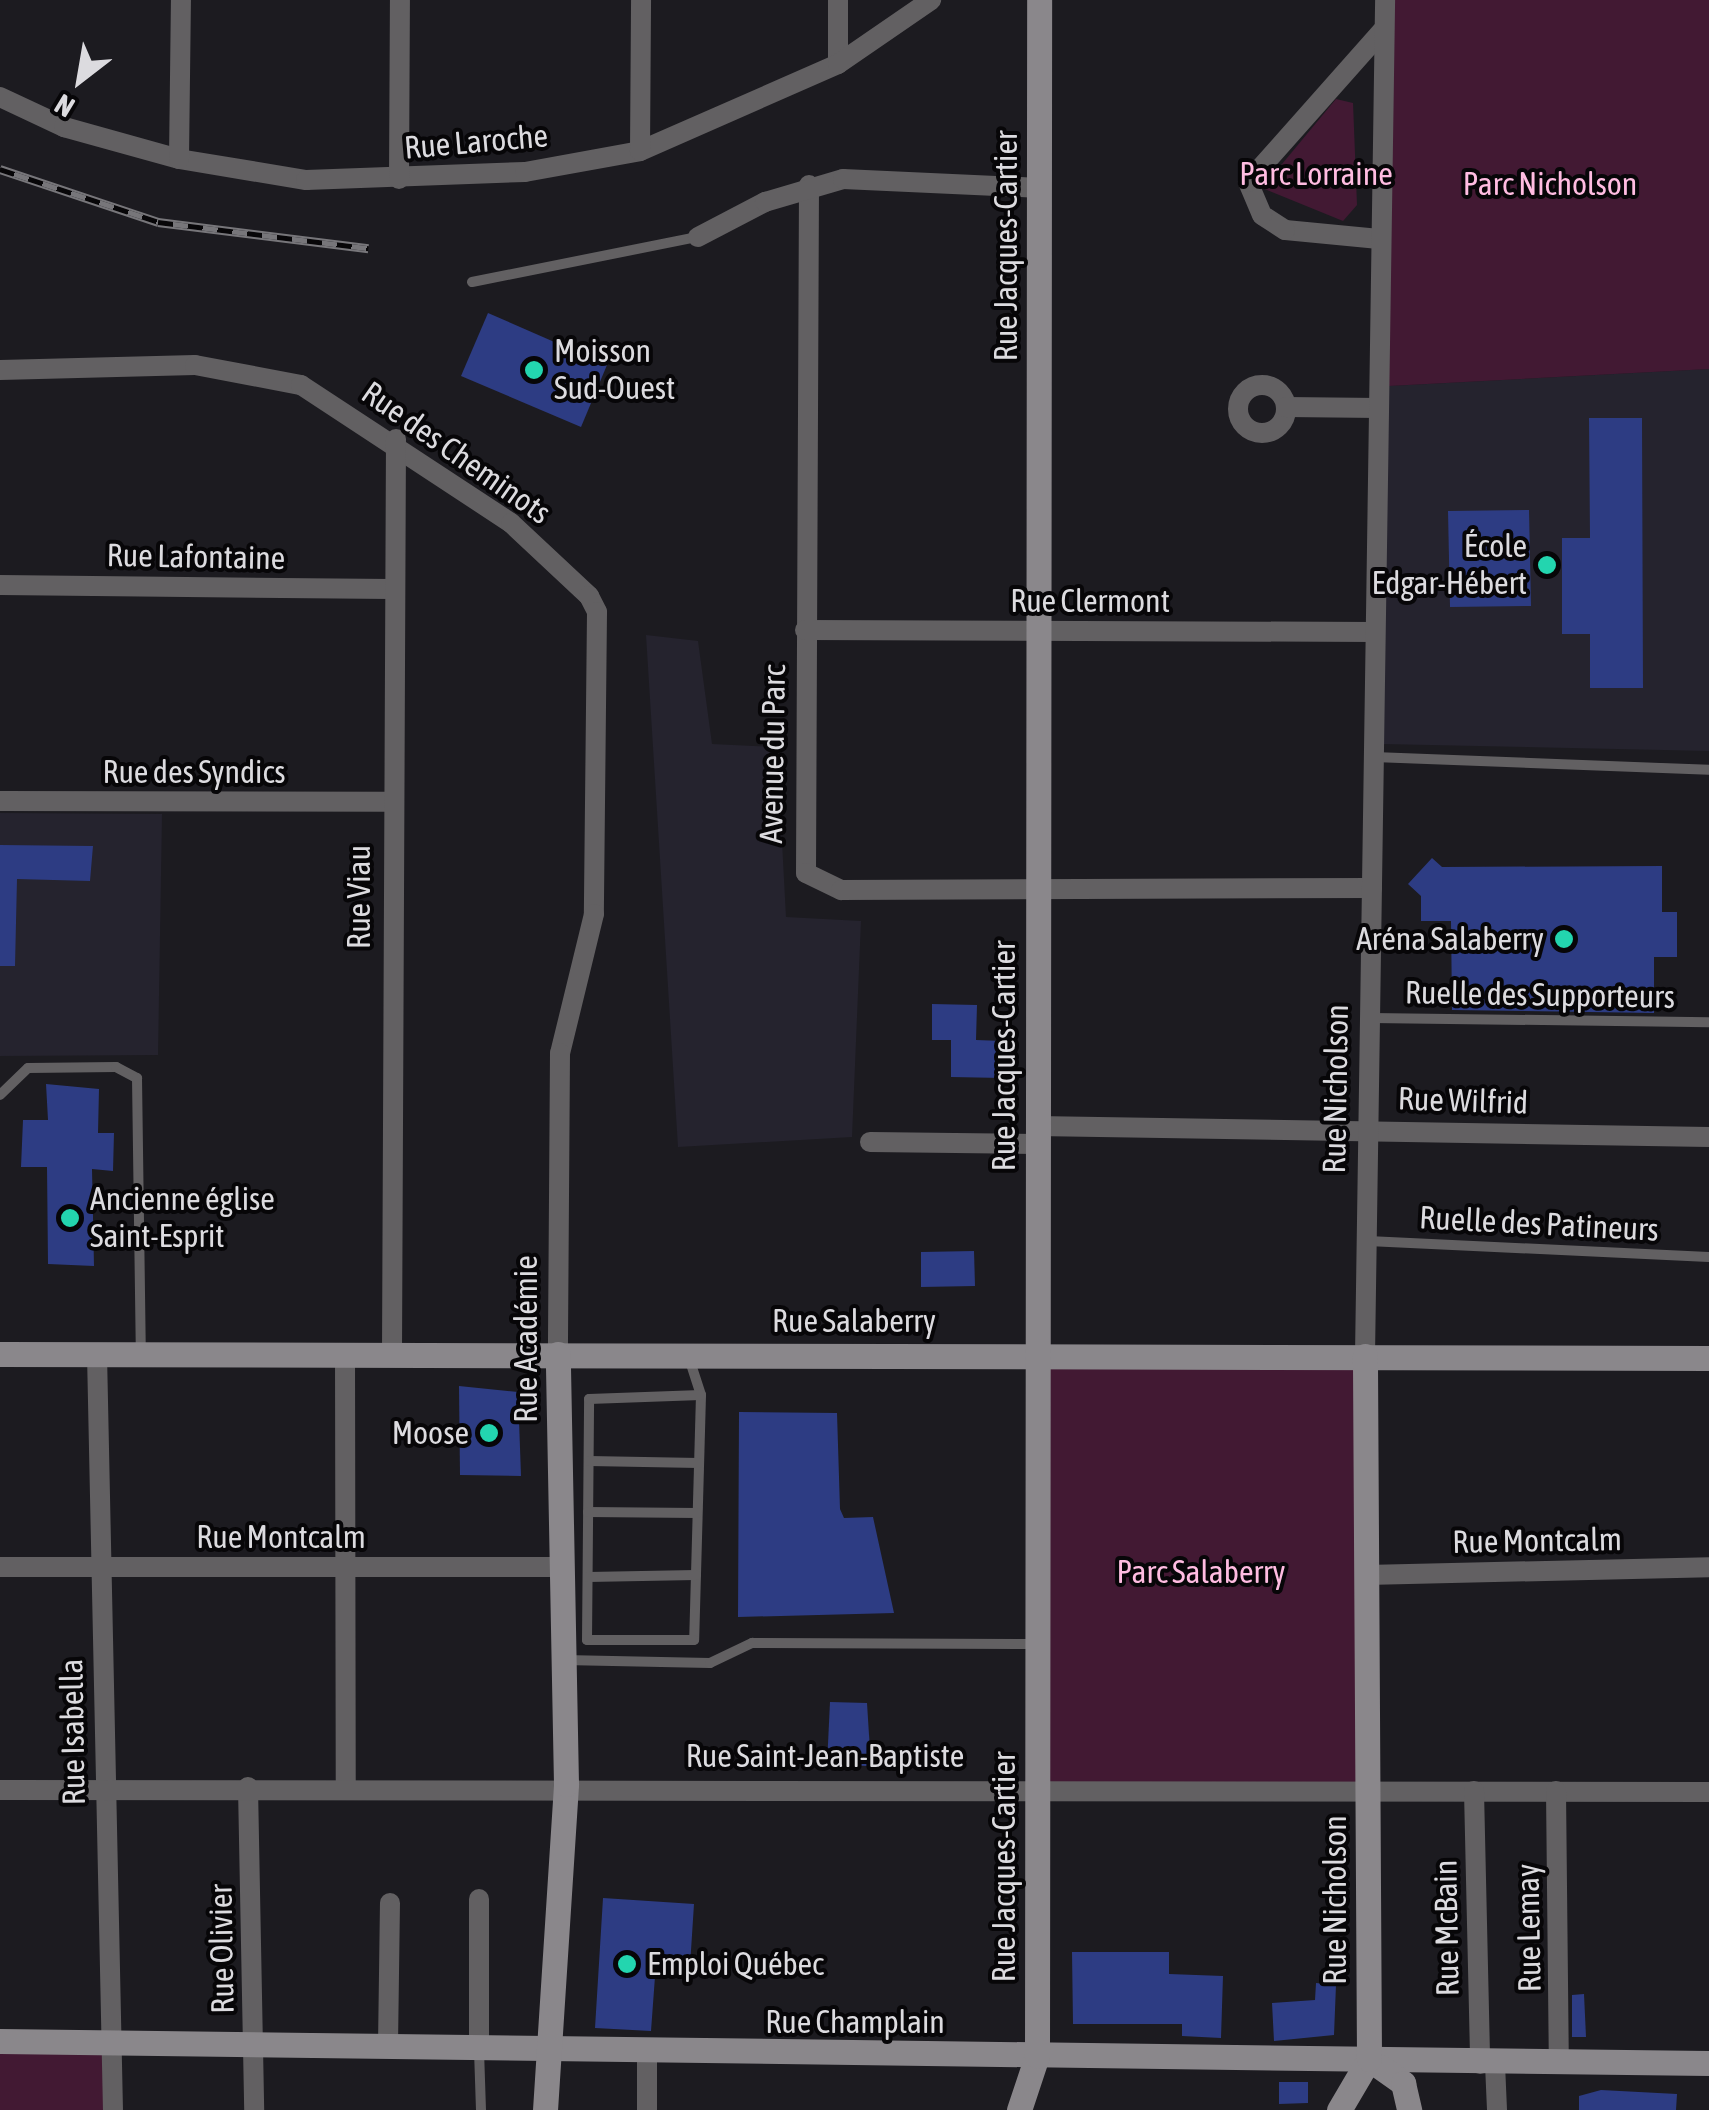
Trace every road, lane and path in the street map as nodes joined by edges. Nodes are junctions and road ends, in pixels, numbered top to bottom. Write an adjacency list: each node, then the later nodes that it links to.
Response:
1 (181, 0): 12 (street)
2 (400, 0): 13 (street)
3 (641, 0): 11 (street)
4 (838, 0): 9 (street)
5 (931, 0): 9 (street, Rue Laroche)
6 (1039, 0): 15 (street, Rue Jacques-Cartier)
7 (1385, 0): 8 (street, Rue Nicholson)
8 (1384, 29): 17 (street, Rue Nicholson); 17 (street)
9 (838, 64): 11 (street, Rue Laroche)
10 (0, 97): 12 (street, Rue Laroche)
11 (640, 151): 13 (street, Rue Laroche)
12 (179, 158): 13 (street, Rue Laroche)
13 (399, 179)
14 (809, 185): 15 (street); 16 (street); 26 (street, Avenue du Parc)
15 (1038, 188): 27 (street, Rue Jacques-Cartier)
16 (698, 237): 18 (lane)
17 (1378, 239): 21 (street, Rue Nicholson)
18 (472, 282)
19 (0, 370): 22 (street, Rue des Cheminots)
20 (1286, 407): 21 (street)
21 (1379, 408): 28 (street, Rue Nicholson)
22 (396, 439): 23 (street, Rue des Cheminots); 25 (street, Rue Viau)
23 (575, 578): 51 (street, Rue Académie)
24 (0, 585): 25 (street, Rue Lafontaine)
25 (391, 589): 32 (street, Rue Viau)
26 (805, 630): 27 (street, Rue Clermont); 33 (street, Avenue du Parc)
27 (1037, 630): 28 (street, Rue Clermont); 33 (street, Rue Jacques-Cartier)
28 (1375, 632): 29 (street, Rue Nicholson)
29 (1374, 756): 30 (lane); 34 (street, Rue Nicholson)
30 (1709, 770)
31 (0, 801): 32 (street, Rue des Syndics)
32 (388, 802): 50 (street, Rue Viau)
33 (1036, 887): 34 (street, Avenue du Parc); 39 (street, Rue Jacques-Cartier)
34 (1372, 888): 35 (street, Rue Nicholson)
35 (1370, 1018): 36 (lane, Ruelle des Supporteurs); 38 (street, Rue Nicholson)
36 (1709, 1022)
37 (0, 1095): 48 (lane)
38 (1369, 1128): 39 (street, Rue Wilfrid); 40 (street, Rue Wilfrid); 42 (street, Rue Nicholson)
39 (1036, 1135): 41 (street, Rue Wilfrid); 45 (street, Rue Jacques-Cartier)
40 (1709, 1137)
41 (870, 1142)
42 (1366, 1241): 43 (lane, Ruelle des Patineurs); 53 (street, Rue Nicholson)
43 (1709, 1257)
44 (685, 1353): 51 (street, Rue Salaberry); 52 (street, Rue Salaberry); 55 (lane)
45 (1035, 1353): 52 (street, Rue Salaberry); 53 (street, Rue Salaberry); 68 (street, Rue Jacques-Cartier)
46 (0, 1354): 47 (street, Rue Salaberry)
47 (97, 1354): 48 (street, Rue Salaberry); 62 (street, Rue Isabella)
48 (140, 1354): 49 (street, Rue Salaberry)
49 (345, 1354): 50 (street, Rue Salaberry); 63 (street)
50 (392, 1354): 51 (street, Rue Salaberry)
51 (558, 1354): 64 (street, Rue Académie)
52 (723, 1354): 55 (lane)
53 (1365, 1356): 54 (street, Rue Salaberry); 66 (street, Rue Nicholson)
54 (1709, 1358)
55 (701, 1395): 56 (lane); 57 (lane)
56 (588, 1461): 57 (lane); 58 (lane)
57 (699, 1463): 59 (lane)
58 (588, 1512): 59 (lane); 67 (lane)
59 (698, 1513): 65 (lane)
60 (1709, 1566): 66 (street, Rue Montcalm)
61 (0, 1567): 62 (street, Rue Montcalm)
62 (100, 1567): 63 (street, Rue Montcalm); 74 (street, Rue Isabella)
63 (349, 1567): 64 (street, Rue Montcalm); 71 (street)
64 (561, 1567): 69 (street, Rue Académie)
65 (696, 1575): 67 (lane); 67 (lane)
66 (1366, 1575): 76 (street, Rue Nicholson)
67 (588, 1576)
68 (1036, 1644): 69 (lane); 73 (street, Rue Jacques-Cartier)
69 (563, 1660): 70 (street, Rue Académie)
70 (566, 1784): 71 (street, Rue Saint-Jean-Baptiste); 73 (street, Rue Saint-Jean-Baptiste); 87 (street, Rue Académie)
71 (346, 1786): 72 (street, Rue Saint-Jean-Baptiste)
72 (248, 1788): 74 (street, Rue Saint-Jean-Baptiste); 84 (street, Rue Olivier)
73 (1036, 1788): 76 (street, Rue Saint-Jean-Baptiste); 89 (street, Rue Jacques-Cartier)
74 (104, 1789): 75 (street, Rue Saint-Jean-Baptiste); 82 (street, Rue Isabella)
75 (0, 1790)
76 (1367, 1790): 77 (street, Rue Saint-Jean-Baptiste); 90 (street, Rue Nicholson)
77 (1474, 1791): 78 (street, Rue Saint-Jean-Baptiste); 92 (street, Rue McBain)
78 (1556, 1792): 79 (street, Rue Saint-Jean-Baptiste); 93 (street, Rue Lemay)
79 (1709, 1792)
80 (479, 1899): 86 (street)
81 (390, 1904): 85 (street)
82 (108, 2035): 83 (street, Rue Champlain); 84 (street, Rue Champlain); 94 (street, Rue Isabella)
83 (0, 2040)
84 (254, 2041): 85 (street, Rue Champlain); 95 (street, Rue Olivier)
85 (388, 2045): 86 (street, Rue Champlain)
86 (479, 2049): 87 (street, Rue Champlain); 96 (lane)
87 (551, 2052): 88 (street, Rue Champlain); 97 (street, Rue Académie)
88 (647, 2052): 89 (street, Rue Champlain); 98 (street)
89 (1037, 2056): 90 (street, Rue Champlain); 99 (street, Rue Jacques-Cartier)
90 (1369, 2059): 92 (street, Rue Champlain); 100 (street); 101 (street)
91 (1709, 2063): 93 (street, Rue Champlain)
92 (1488, 2064): 93 (street, Rue Champlain); 102 (street, Rue McBain)
93 (1559, 2064)
94 (113, 2110)
95 (254, 2110)
96 (481, 2110)
97 (545, 2110)
98 (647, 2110)
99 (1019, 2110)
100 (1339, 2110)
101 (1409, 2110)
102 (1497, 2110)

